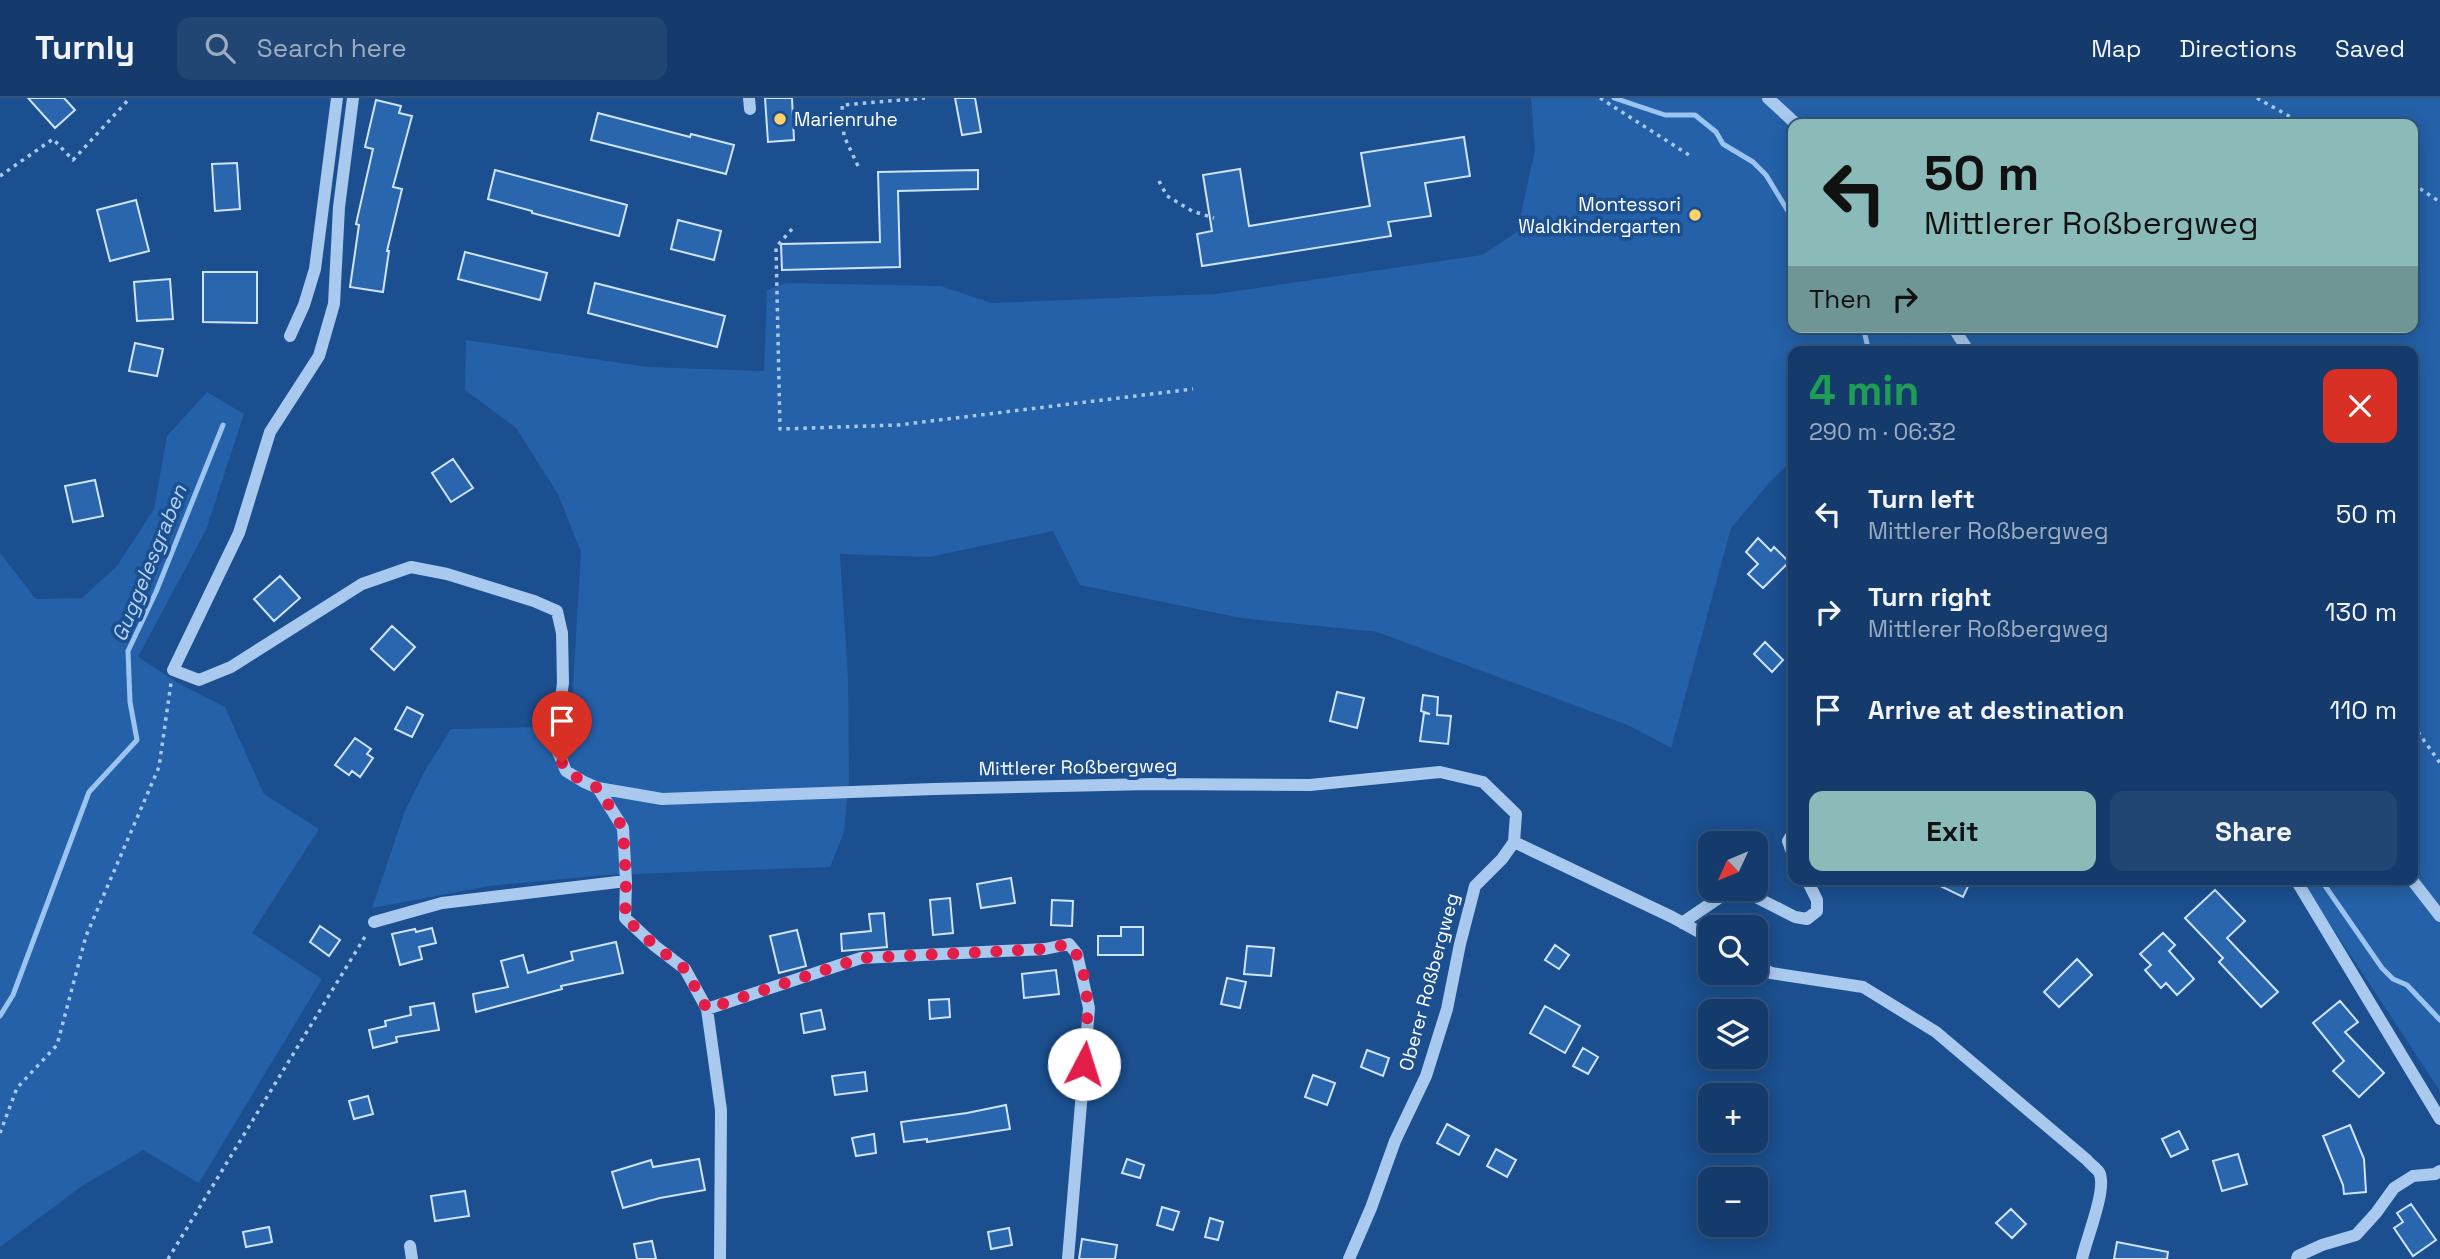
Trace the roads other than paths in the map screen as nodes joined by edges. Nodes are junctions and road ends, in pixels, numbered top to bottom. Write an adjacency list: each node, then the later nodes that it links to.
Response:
1 (337, 98): 5 (street)
2 (353, 98): 6 (street, Mittlerer Roßbergweg)
3 (1768, 98): 4 (street)
4 (1791, 119)
5 (290, 336)
6 (598, 788): 7 (street, Mittlerer Roßbergweg); 8 (street)
7 (1514, 842): 16 (street); 24 (street, Oberer Roßbergweg)
8 (626, 881): 15 (street); 19 (street)
9 (1810, 885): 13 (street)
10 (2299, 885): 20 (street)
11 (2416, 885): 14 (street)
12 (1714, 901): 16 (street)
13 (1764, 901)
14 (2440, 916)
15 (374, 922)
16 (1682, 923): 17 (street)
17 (1698, 932)
18 (1768, 971): 25 (street)
19 (707, 1009): 22 (street); 23 (street)
20 (2440, 1119)
21 (2440, 1171): 26 (street)
22 (720, 1259)
23 (1068, 1259)
24 (1349, 1259)
25 (2082, 1259)
26 (2297, 1259)

